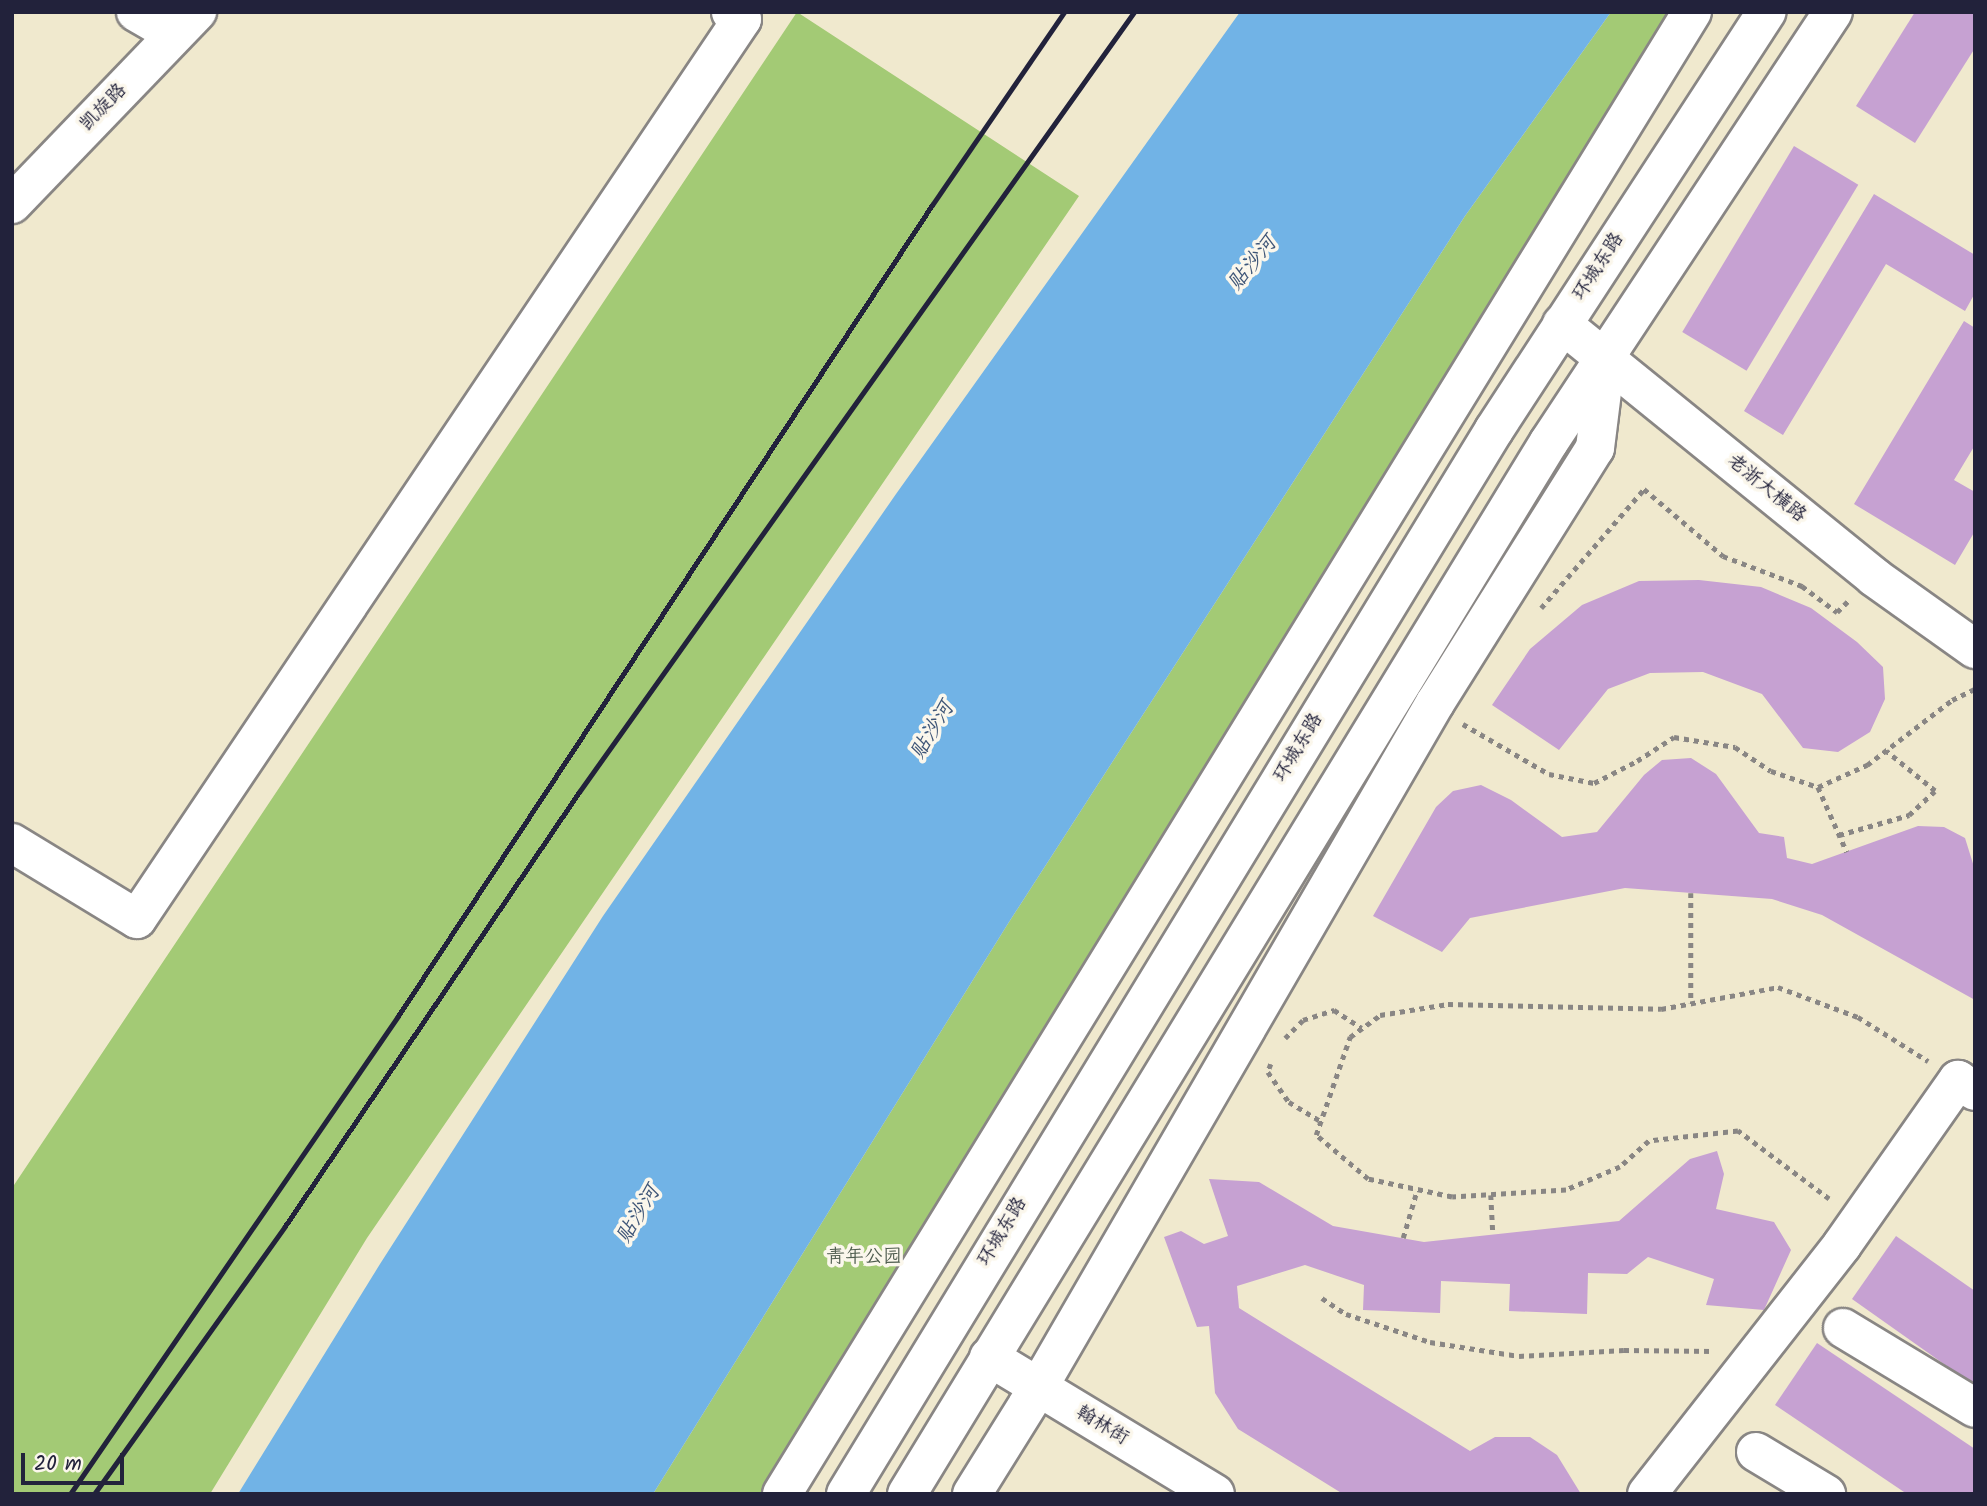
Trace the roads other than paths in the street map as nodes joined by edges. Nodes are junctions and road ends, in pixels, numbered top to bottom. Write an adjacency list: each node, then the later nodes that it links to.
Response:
1 (136, 12): 6 (main road)
2 (731, 12): 11 (main road)
3 (1692, 12): 18 (main road)
4 (1766, 12): 8 (main road, 环城东路)
5 (1833, 12): 9 (main road)
6 (186, 23): 7 (main road, 凯旋路)
7 (12, 204)
8 (1562, 324): 9 (main road, 老浙大横路); 19 (main road, 环城东路)
9 (1606, 360): 10 (main road, 老浙大横路); 14 (main road); 15 (main road)
10 (1969, 631)
11 (12, 843)
12 (1966, 1086): 23 (main road)
13 (1843, 1328): 16 (main road)
14 (989, 1357): 15 (main road, 翰林街); 20 (main road)
15 (1038, 1388): 21 (main road); 22 (main road, 翰林街)
16 (1975, 1408)
17 (1756, 1451): 24 (main road)
18 (782, 1494)
19 (846, 1494)
20 (907, 1494)
21 (972, 1494)
22 (1215, 1494)
23 (1647, 1494)
24 (1826, 1494)

